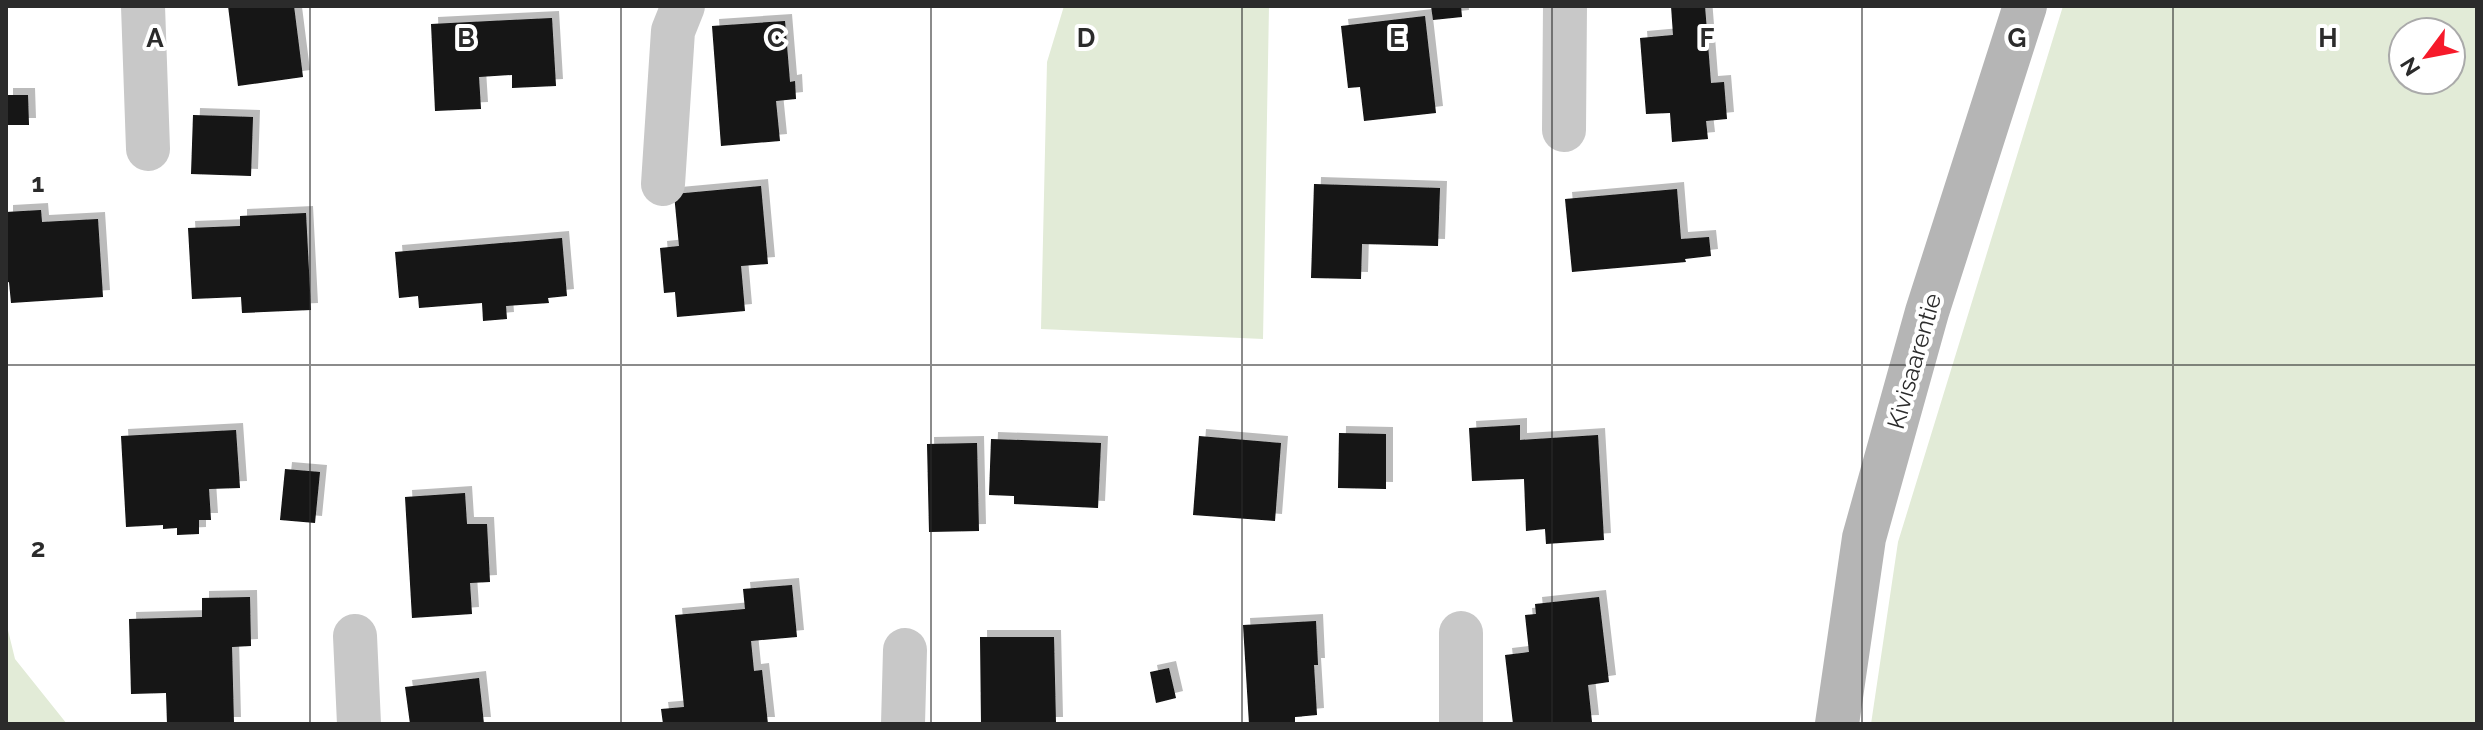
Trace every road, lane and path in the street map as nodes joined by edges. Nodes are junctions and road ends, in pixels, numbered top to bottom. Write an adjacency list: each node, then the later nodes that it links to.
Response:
1 (143, 6): 6 (street)
2 (683, 6): 7 (street)
3 (1565, 6): 5 (street)
4 (2025, 6): 14 (street, Kivisaarentie)
5 (1564, 130)
6 (148, 149)
7 (663, 184)
8 (1461, 633): 13 (street)
9 (355, 636): 11 (street)
10 (905, 650): 12 (street)
11 (359, 724)
12 (903, 724)
13 (1461, 724)
14 (1837, 724)

